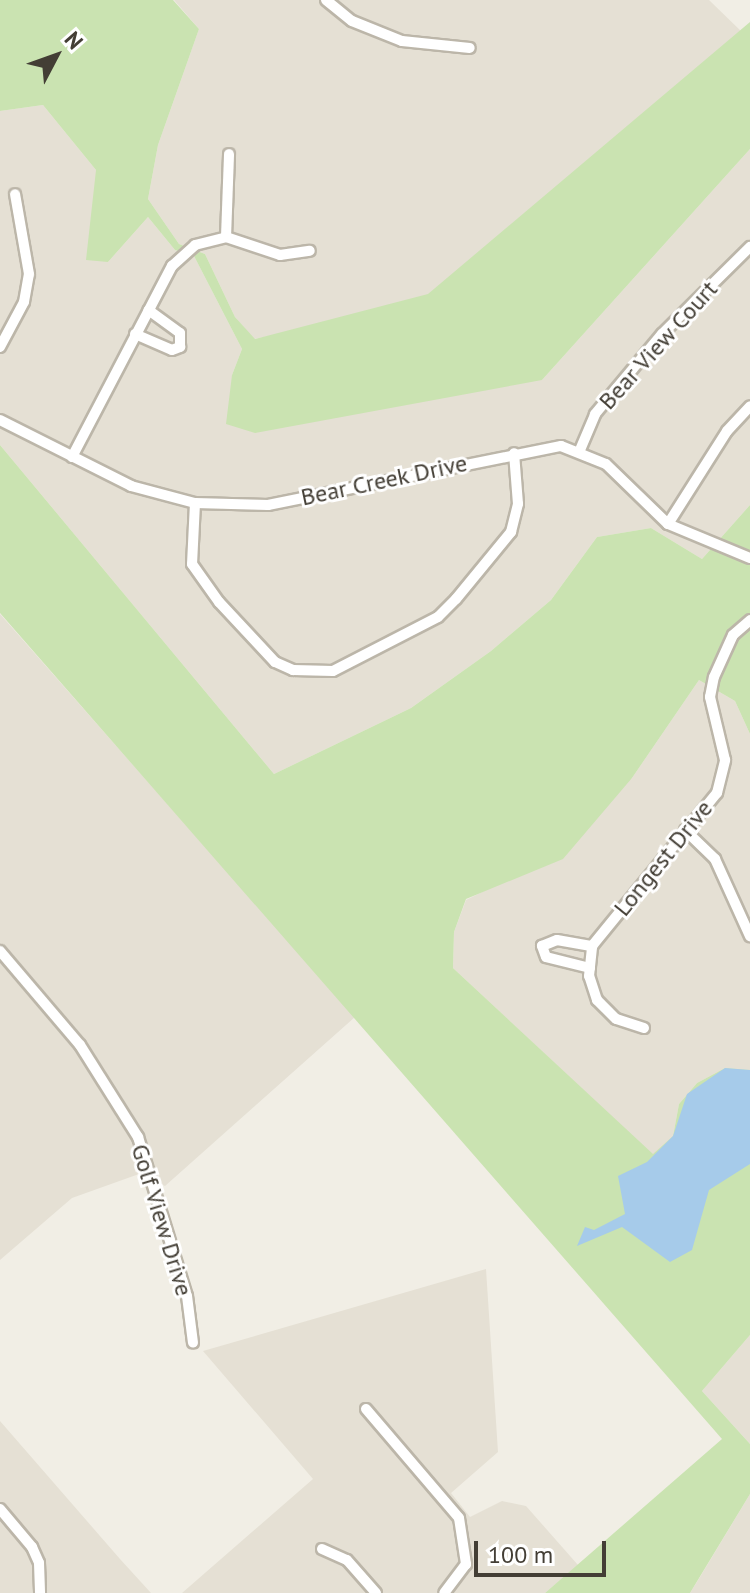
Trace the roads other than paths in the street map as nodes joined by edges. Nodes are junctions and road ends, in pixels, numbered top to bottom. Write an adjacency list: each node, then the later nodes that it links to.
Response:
1 (326, 0): 2 (street)
2 (470, 48)
3 (229, 154): 5 (street)
4 (15, 194): 10 (street)
5 (226, 237): 7 (street); 8 (street)
6 (750, 247): 13 (street, Bear View Court)
7 (310, 251)
8 (148, 310): 9 (street); 9 (street)
9 (135, 334): 15 (street)
10 (0, 347)
11 (750, 406): 17 (street)
12 (0, 420): 15 (street, Bear Creek Drive)
13 (580, 450): 14 (street, Bear Creek Drive); 17 (street)
14 (514, 453): 16 (street, Bear Creek Drive); 16 (street)
15 (72, 457): 16 (street, Bear Creek Drive)
16 (195, 503)
17 (668, 524): 18 (street)
18 (750, 558)
19 (750, 620): 20 (street, Longest Drive)
20 (685, 830): 21 (street); 22 (street, Longest Drive)
21 (750, 936)
22 (592, 946): 24 (street); 24 (street)
23 (1, 954): 26 (street, Golf View Drive)
24 (590, 968): 25 (street)
25 (644, 1028)
26 (193, 1343)
27 (366, 1409): 32 (street)
28 (0, 1509): 30 (street)
29 (322, 1549): 31 (street)
30 (40, 1593)
31 (376, 1593)
32 (444, 1593)

